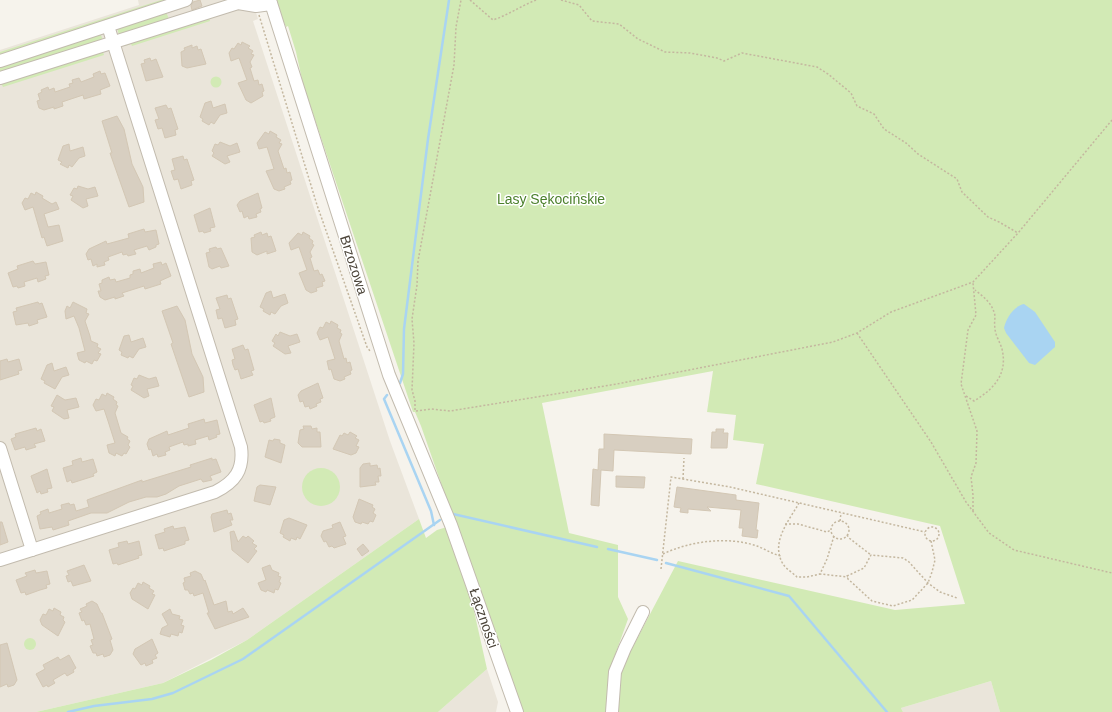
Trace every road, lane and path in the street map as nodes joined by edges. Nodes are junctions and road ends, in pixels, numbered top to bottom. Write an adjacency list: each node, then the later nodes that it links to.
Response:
1 (186, 0): 10 (street)
2 (461, 0): 18 (path)
3 (470, 0): 4 (path)
4 (536, 0)
5 (561, 0): 15 (path)
6 (236, 2): 8 (street); 9 (street)
7 (271, 2): 9 (street); 29 (street, Brzozowa)
8 (218, 4): 11 (street)
9 (256, 6): 19 (path)
10 (108, 26): 11 (street); 12 (street)
11 (113, 42): 13 (street); 35 (street)
12 (0, 61)
13 (0, 78)
14 (1112, 120): 15 (path)
15 (1018, 233): 16 (path)
16 (973, 282): 17 (path); 18 (path)
17 (974, 290): 20 (path); 20 (path)
18 (858, 332): 25 (path)
19 (373, 353)
20 (966, 396): 25 (path)
21 (0, 448): 35 (street)
22 (684, 458): 23 (path)
23 (683, 479): 24 (path); 36 (path)
24 (799, 503): 26 (path); 28 (path)
25 (973, 511): 41 (path)
26 (841, 513): 27 (path); 31 (path)
27 (840, 521): 30 (path); 32 (path)
28 (785, 524): 30 (path); 38 (path)
29 (451, 525): 47 (street, Łączności)
30 (831, 530): 33 (path)
31 (925, 532): 34 (path); 34 (path)
32 (847, 534): 33 (path); 37 (path)
33 (834, 536): 42 (path)
34 (931, 542): 44 (path)
35 (32, 550): 39 (street)
36 (663, 554): 38 (path); 40 (path)
37 (871, 555): 43 (path); 44 (path)
38 (781, 556): 42 (path)
39 (0, 560)
40 (661, 569)
41 (1112, 573)
42 (820, 574): 43 (path)
43 (848, 577): 44 (path)
44 (928, 583): 45 (path)
45 (957, 598)
46 (643, 612): 48 (street)
47 (517, 712)
48 (612, 712)

